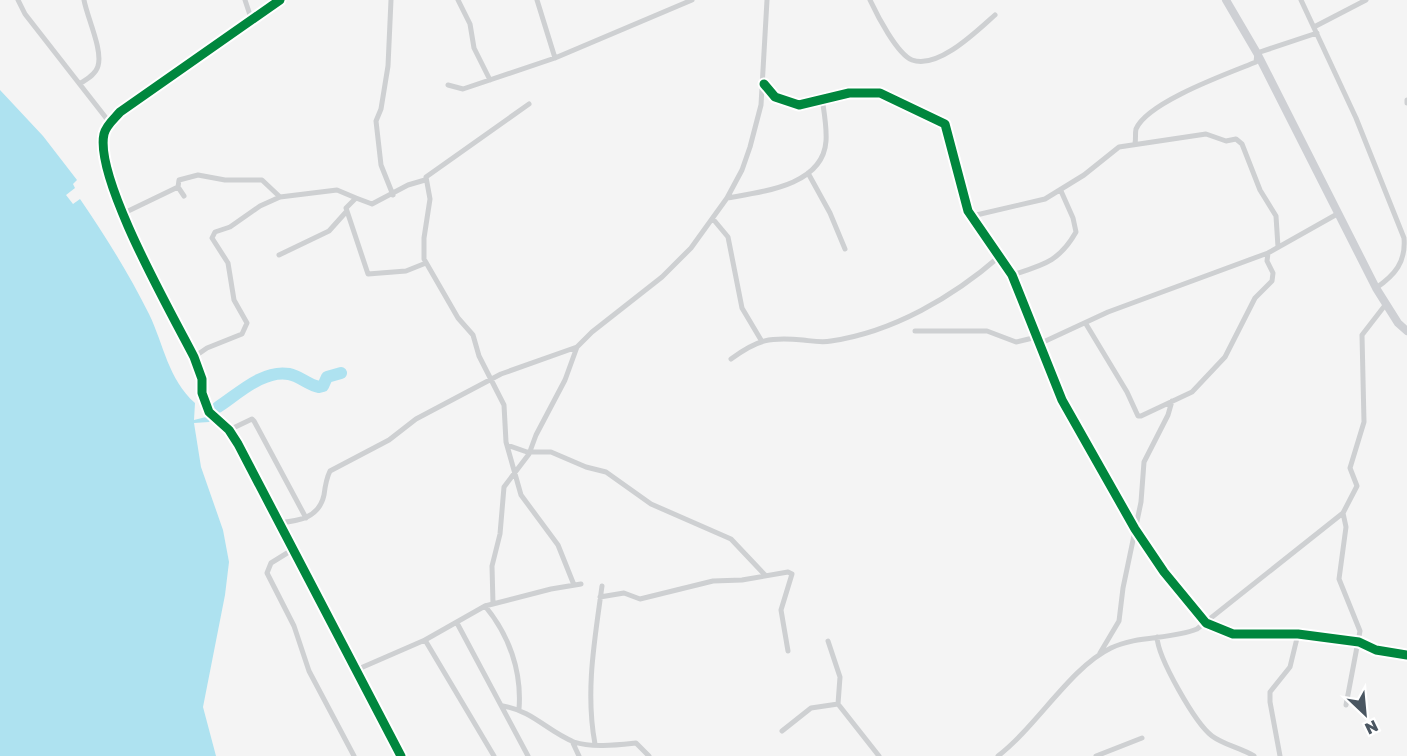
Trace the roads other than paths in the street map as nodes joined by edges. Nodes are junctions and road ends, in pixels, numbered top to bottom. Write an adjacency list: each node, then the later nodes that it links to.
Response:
1 (18, 0): 20 (street)
2 (84, 0): 20 (street)
3 (245, 0): 15 (street)
4 (280, 0): 15 (street)
5 (391, 0): 31 (street)
6 (458, 0): 19 (street)
7 (537, 0): 18 (street)
8 (692, 0): 18 (street)
9 (767, 0): 21 (street)
10 (870, 0): 14 (street)
11 (1226, 0): 17 (main road)
12 (1301, 0): 16 (street)
13 (1366, 0): 16 (street)
14 (995, 15)
15 (252, 21): 25 (street)
16 (1316, 30): 17 (street); 48 (street)
17 (1257, 53): 26 (street); 37 (main road)
18 (555, 58): 19 (street)
19 (490, 80): 22 (street)
20 (81, 83): 25 (street)
21 (764, 84): 23 (street); 35 (street)
22 (447, 85)
23 (822, 99): 27 (street); 39 (street)
24 (529, 104): 28 (street)
25 (110, 123): 38 (street)
26 (1136, 143): 30 (street); 41 (street)
27 (808, 173): 35 (street); 42 (street)
28 (425, 180): 31 (street); 46 (street)
29 (178, 187): 32 (street); 33 (street); 38 (street)
30 (1061, 191): 39 (street); 47 (street)
31 (393, 195): 34 (street)
32 (184, 196)
33 (280, 197): 34 (street); 57 (street)
34 (356, 198): 36 (street)
35 (727, 198): 40 (street)
36 (346, 212): 44 (street); 46 (street)
37 (1339, 213): 41 (street); 48 (main road)
38 (122, 214): 57 (street)
39 (972, 216): 45 (street)
40 (713, 219): 54 (street); 56 (street)
41 (1278, 247): 43 (street)
42 (845, 249)
43 (1268, 253): 50 (street); 60 (street)
44 (279, 255)
45 (1000, 256): 47 (street); 54 (street)
46 (426, 263): 59 (street)
47 (1012, 275): 53 (street)
48 (1376, 288): 49 (main road)
49 (1386, 304): 52 (main road); 65 (street)
50 (1086, 324): 55 (street); 60 (street)
51 (915, 331): 53 (street)
52 (1407, 331)
53 (1037, 337): 55 (street)
54 (761, 340): 58 (street)
55 (1040, 344): 68 (street)
56 (578, 347): 59 (street); 63 (street)
57 (194, 357): 61 (street)
58 (731, 359)
59 (492, 379): 62 (street); 66 (street)
60 (1172, 401): 68 (street)
61 (229, 430): 66 (street); 67 (street)
62 (507, 445): 63 (street); 64 (street)
63 (530, 452): 64 (street); 70 (street)
64 (514, 471): 72 (street); 75 (street)
65 (1343, 513): 78 (street); 83 (street)
66 (306, 518): 67 (street)
67 (278, 524): 69 (street)
68 (1136, 529): 78 (street); 85 (street)
69 (292, 550): 87 (street); 96 (street)
70 (765, 575): 74 (street); 84 (street)
71 (581, 584): 72 (street)
72 (574, 585): 75 (street)
73 (602, 586): 74 (street)
74 (600, 597): 95 (street)
75 (493, 604): 76 (street)
76 (485, 606): 77 (street); 91 (street)
77 (457, 623): 81 (street); 90 (street)
78 (1206, 623): 79 (street); 80 (street)
79 (1298, 634): 83 (street); 106 (street)
80 (1157, 637): 85 (street); 105 (street)
81 (425, 640): 87 (street); 98 (street)
82 (828, 641): 88 (street)
83 (1359, 642): 86 (street); 89 (street)
84 (788, 651)
85 (1099, 654): 103 (street)
86 (1407, 655)
87 (356, 670): 97 (street)
88 (838, 704): 92 (street); 102 (street)
89 (1346, 705)
90 (502, 706): 91 (street); 99 (street)
91 (519, 709): 94 (street)
92 (782, 731)
93 (1142, 738): 104 (street)
94 (572, 741): 95 (street); 100 (street)
95 (595, 744): 101 (street)
96 (354, 756)
97 (401, 756)
98 (494, 756)
99 (528, 756)
100 (579, 756)
101 (649, 756)
102 (879, 756)
103 (998, 756)
104 (1096, 756)
105 (1254, 756)
106 (1280, 756)

